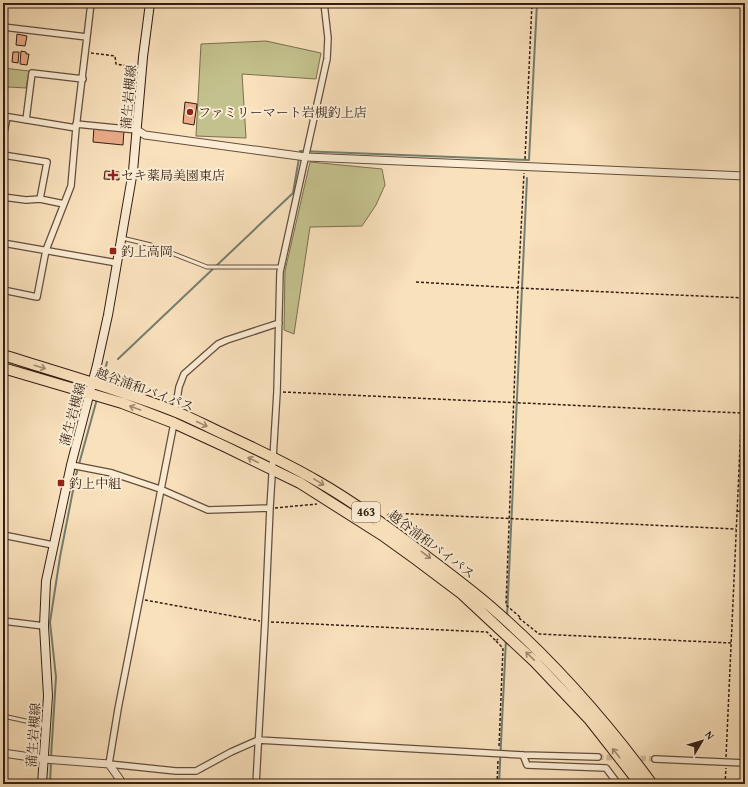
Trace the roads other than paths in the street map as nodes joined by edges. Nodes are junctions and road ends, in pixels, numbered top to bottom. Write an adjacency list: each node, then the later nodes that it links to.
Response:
1 (91, 3): 5 (street)
2 (150, 3): 10 (main road, 蒲生岩槻線)
3 (324, 3): 13 (street)
4 (3, 27): 5 (street)
5 (87, 37): 6 (street)
6 (83, 79): 8 (street); 9 (street)
7 (5, 116): 8 (street); 11 (street)
8 (26, 120): 9 (street)
9 (76, 126): 10 (street); 17 (street)
10 (136, 130): 13 (street); 18 (main road, 蒲生岩槻線)
11 (3, 138)
12 (3, 155): 16 (street)
13 (306, 156): 14 (street); 22 (street)
14 (745, 176)
15 (3, 197): 16 (street)
16 (40, 199): 17 (street)
17 (64, 204): 20 (street)
18 (121, 237): 21 (main road, 蒲生岩槻線); 22 (lane)
19 (3, 243): 20 (street)
20 (46, 250): 21 (street); 23 (street)
21 (117, 263): 27 (main road, 蒲生岩槻線)
22 (281, 267): 24 (street)
23 (3, 290)
24 (279, 323): 29 (street); 31 (street)
25 (3, 355): 27 (highway, 越谷浦和バイパス / 463, one-way to 27)
26 (3, 368): 28 (highway, 越谷浦和バイパス / 463)
27 (93, 383): 28 (main road, 蒲生岩槻線); 29 (highway, 越谷浦和バイパス / 463)
28 (90, 393): 30 (highway, 越谷浦和バイパス / 463, one-way to 28); 32 (main road, 蒲生岩槻線)
29 (174, 411): 31 (highway, 越谷浦和バイパス / 463, one-way to 31)
30 (174, 424): 33 (highway, 越谷浦和バイパス / 463, one-way to 30); 34 (street)
31 (274, 458): 33 (street); 40 (highway, 越谷浦和バイパス / 463, one-way to 40)
32 (71, 465): 34 (street); 37 (main road, 蒲生岩槻線)
33 (273, 470): 35 (street); 40 (highway, 越谷浦和バイパス / 463)
34 (160, 489): 35 (street); 50 (street)
35 (270, 508): 43 (street)
36 (3, 535): 37 (street)
37 (53, 546): 39 (main road, 蒲生岩槻線)
38 (3, 622): 39 (street)
39 (44, 626): 42 (main road, 蒲生岩槻線)
40 (508, 629): 55 (highway, 越谷浦和バイパス / 463, one-way to 40); 56 (highway, 越谷浦和バイパス / 463)
41 (3, 716): 42 (lane)
42 (47, 725): 47 (main road, 蒲生岩槻線)
43 (258, 740): 45 (street); 50 (street); 53 (street)
44 (3, 753): 47 (street)
45 (523, 755): 46 (street); 54 (street)
46 (598, 758)
47 (44, 759): 50 (street); 51 (main road, 蒲生岩槻線)
48 (655, 759): 49 (street)
49 (745, 763)
50 (109, 764): 52 (street)
51 (42, 784)
52 (124, 784)
53 (256, 784)
54 (618, 784)
55 (640, 784)
56 (652, 784)

